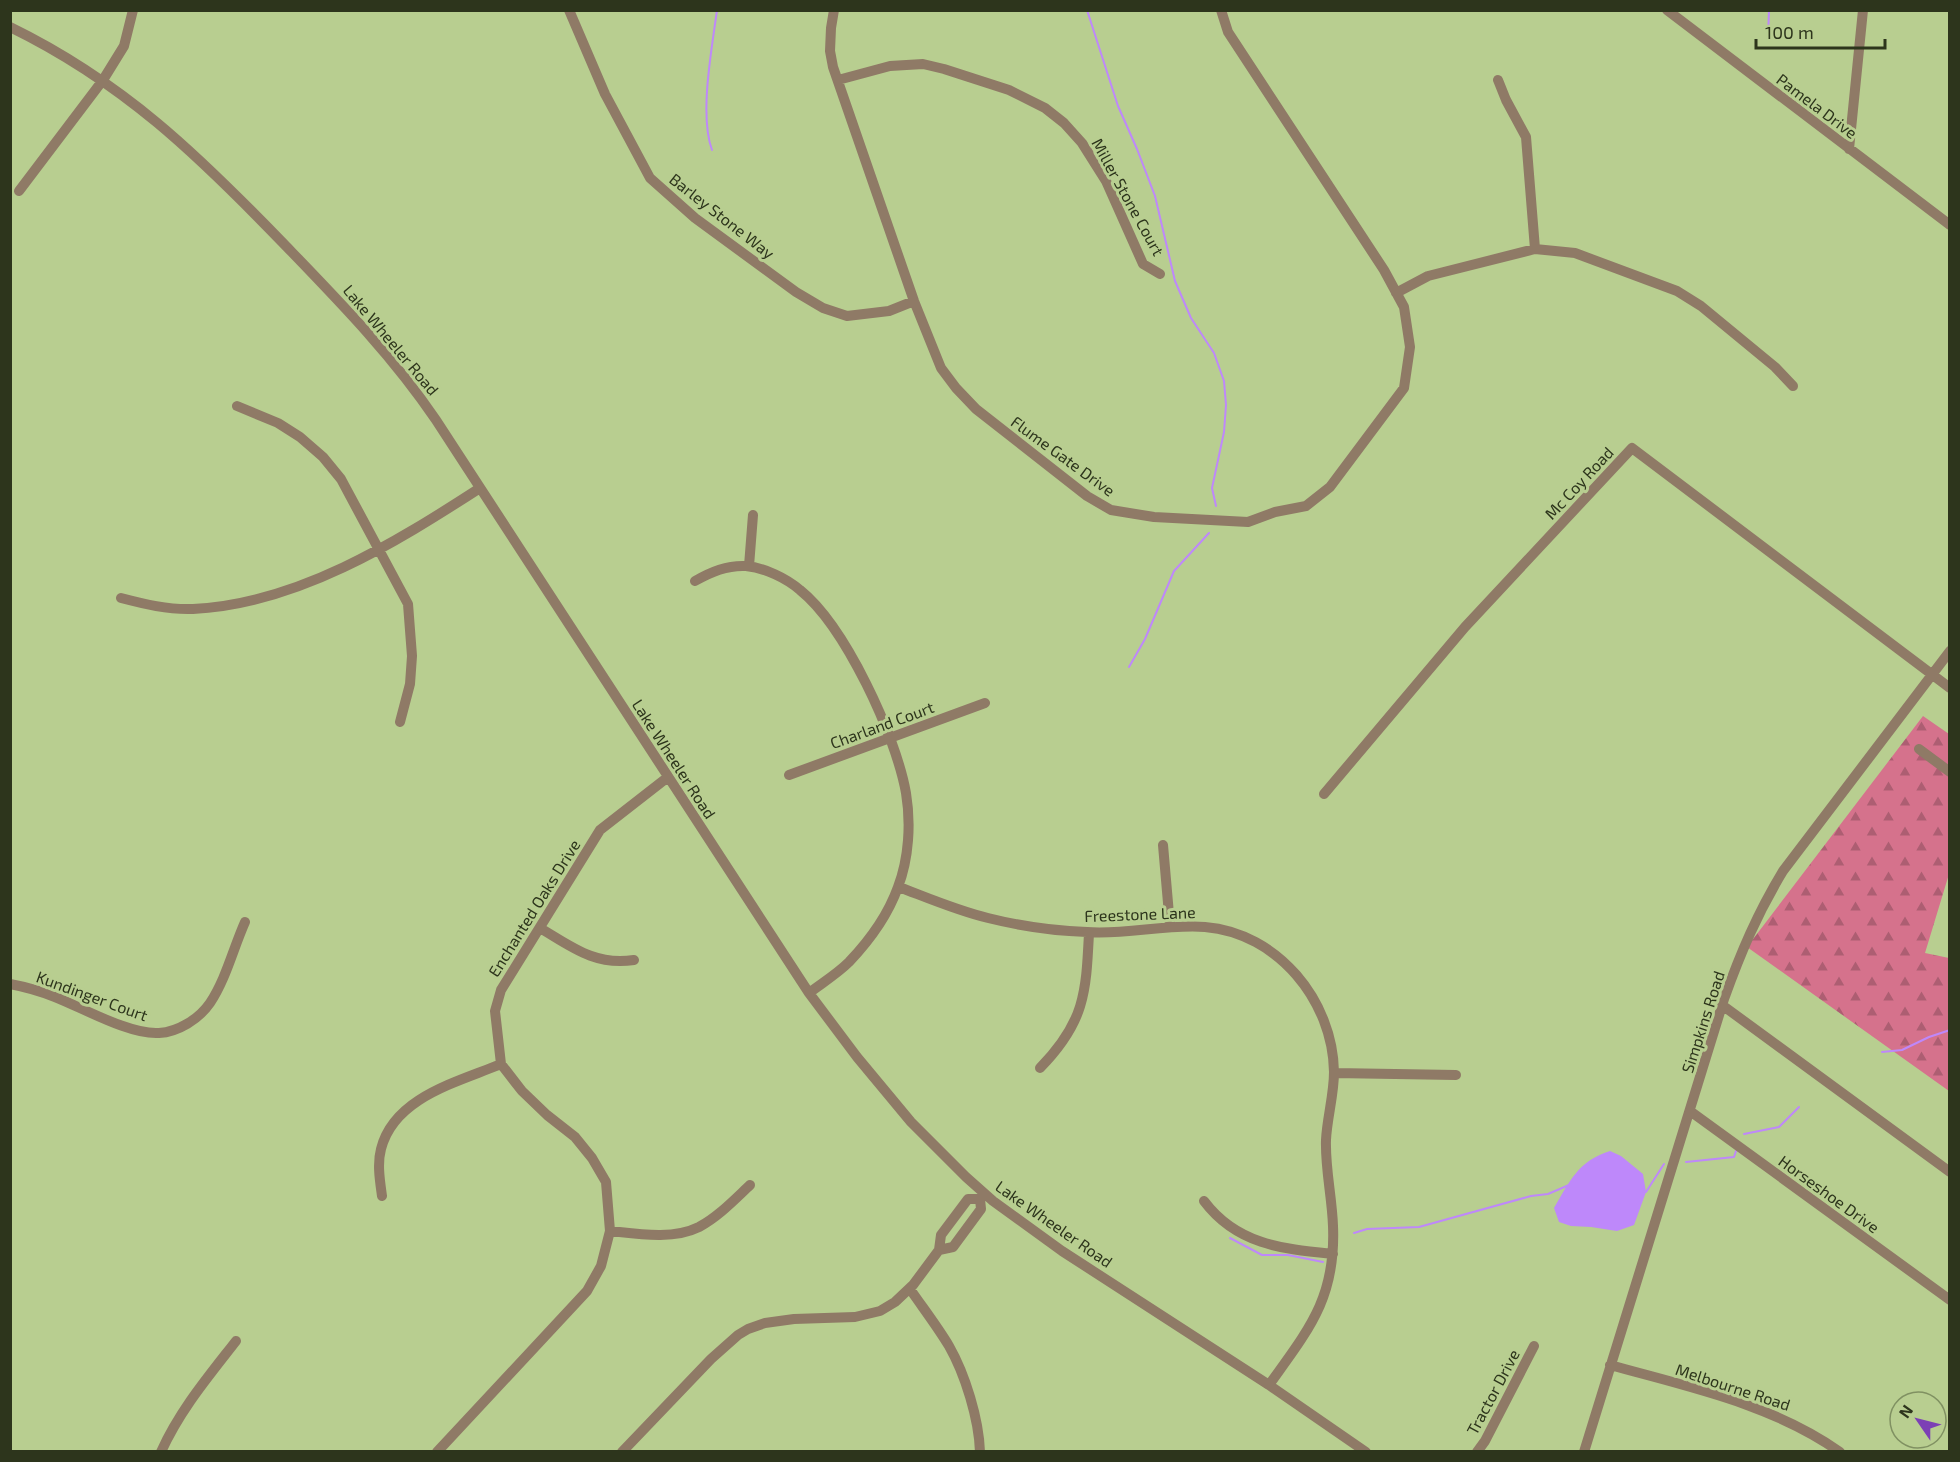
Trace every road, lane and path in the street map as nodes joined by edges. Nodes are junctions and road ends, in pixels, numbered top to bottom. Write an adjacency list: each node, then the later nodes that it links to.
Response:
1 (133, 10): 8 (street)
2 (569, 10): 17 (street, Barley Stone Way)
3 (834, 10): 9 (street, Flume Gate Drive)
4 (1221, 10): 16 (street, Flume Gate Drive)
5 (1667, 10): 11 (street, Pamela Drive)
6 (1863, 10): 11 (street)
7 (10, 27): 8 (street, Lake Wheeler Road)
8 (103, 80): 12 (street); 20 (street, Lake Wheeler Road)
9 (838, 80): 15 (street, Miller Stone Court); 17 (street, Flume Gate Drive)
10 (1497, 80): 14 (street)
11 (1849, 149): 13 (street, Pamela Drive)
12 (19, 191)
13 (1950, 225)
14 (1535, 249): 16 (street); 18 (street)
15 (1160, 274)
16 (1396, 293): 17 (street, Flume Gate Drive)
17 (914, 301)
18 (1793, 386)
19 (237, 406): 22 (street)
20 (480, 488): 22 (street); 35 (street, Lake Wheeler Road)
21 (753, 515): 23 (street)
22 (379, 550): 25 (street); 30 (street)
23 (749, 566): 24 (street); 31 (street)
24 (695, 581)
25 (121, 598)
26 (1950, 651): 27 (street, Simpkins Road)
27 (1931, 675): 28 (street); 36 (street, Mc Coy Road); 46 (street, Simpkins Road)
28 (1950, 688)
29 (985, 703): 31 (street, Charland Court)
30 (400, 722)
31 (891, 738): 34 (street, Charland Court); 38 (street)
32 (1919, 749): 33 (street)
33 (1950, 772)
34 (789, 775)
35 (668, 777): 41 (street, Enchanted Oaks Drive); 45 (street, Lake Wheeler Road)
36 (1324, 794)
37 (1163, 845): 40 (street)
38 (899, 887): 42 (street, Freestone Lane); 45 (street)
39 (245, 922): 44 (street, Kundinger Court)
40 (1170, 926): 42 (street, Freestone Lane); 49 (street, Freestone Lane)
41 (540, 928): 43 (street); 47 (street, Enchanted Oaks Drive)
42 (1089, 933): 48 (street)
43 (634, 960)
44 (10, 984)
45 (809, 993): 55 (street, Lake Wheeler Road)
46 (1722, 1005): 51 (street, Simpkins Road); 52 (street)
47 (501, 1064): 54 (street); 57 (street)
48 (1040, 1068)
49 (1334, 1073): 50 (street); 59 (street, Freestone Lane)
50 (1456, 1075)
51 (1690, 1111): 61 (street, Horseshoe Drive); 64 (street, Simpkins Road)
52 (1950, 1172)
53 (750, 1185): 57 (street)
54 (382, 1196)
55 (982, 1196): 58 (street); 58 (street); 65 (street, Lake Wheeler Road)
56 (1204, 1201): 59 (street)
57 (610, 1231): 67 (street)
58 (939, 1250): 60 (street)
59 (1333, 1254): 65 (street, Freestone Lane)
60 (910, 1288): 68 (street); 69 (street)
61 (1950, 1300)
62 (236, 1341): 66 (street)
63 (1534, 1346): 71 (street, Tractor Drive)
64 (1610, 1365): 72 (street, Simpkins Road); 73 (street, Melbourne Road)
65 (1269, 1385): 70 (street, Lake Wheeler Road)
66 (161, 1452)
67 (436, 1452)
68 (622, 1452)
69 (980, 1452)
70 (1366, 1452)
71 (1477, 1452)
72 (1584, 1452)
73 (1840, 1452)

